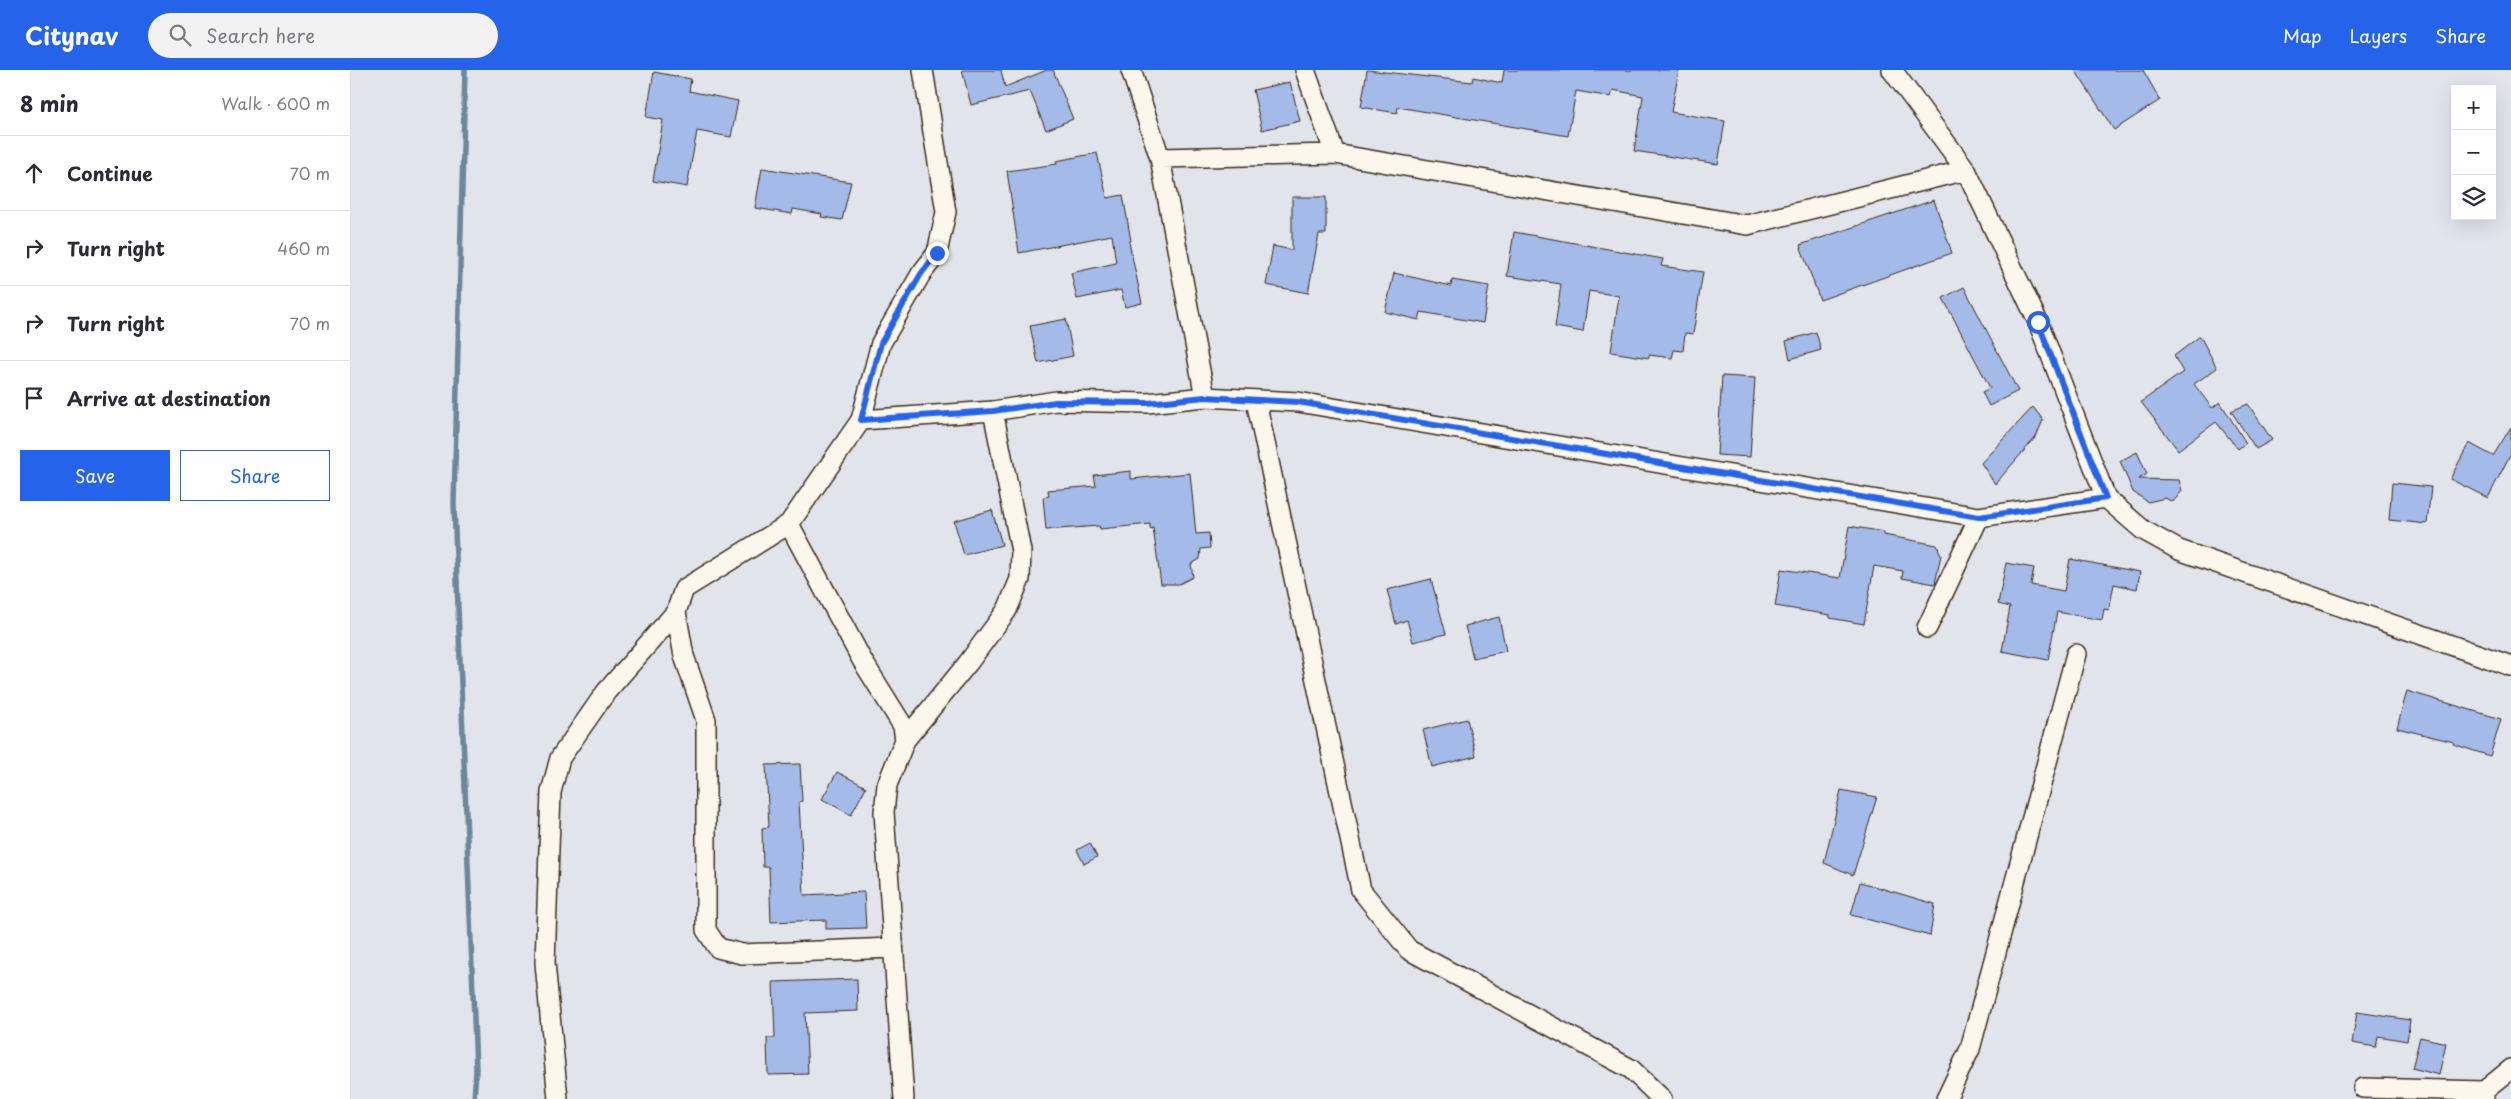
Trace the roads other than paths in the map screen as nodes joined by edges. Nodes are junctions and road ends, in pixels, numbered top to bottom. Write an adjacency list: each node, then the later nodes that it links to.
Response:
1 (923, 70): 11 (street)
2 (1131, 70): 6 (street)
3 (1305, 70): 5 (street)
4 (1892, 70): 7 (street)
5 (1336, 154): 6 (street); 7 (street)
6 (1160, 158): 8 (street)
7 (1966, 170): 12 (street)
8 (1205, 397): 9 (street); 10 (street)
9 (1256, 401): 13 (street); 26 (street)
10 (993, 411): 11 (street); 19 (street)
11 (861, 420): 14 (street)
12 (2106, 498): 13 (street); 18 (street)
13 (1979, 517): 16 (street)
14 (789, 524): 15 (street); 19 (street)
15 (676, 612): 20 (street); 24 (street)
16 (1927, 628)
17 (2076, 654): 27 (street)
18 (2511, 666)
19 (905, 740): 20 (street)
20 (892, 948): 25 (street)
21 (2511, 1069): 23 (street)
22 (2363, 1088): 23 (street)
23 (2484, 1095)
24 (558, 1099)
25 (904, 1099)
26 (1662, 1099)
27 (1946, 1099)

